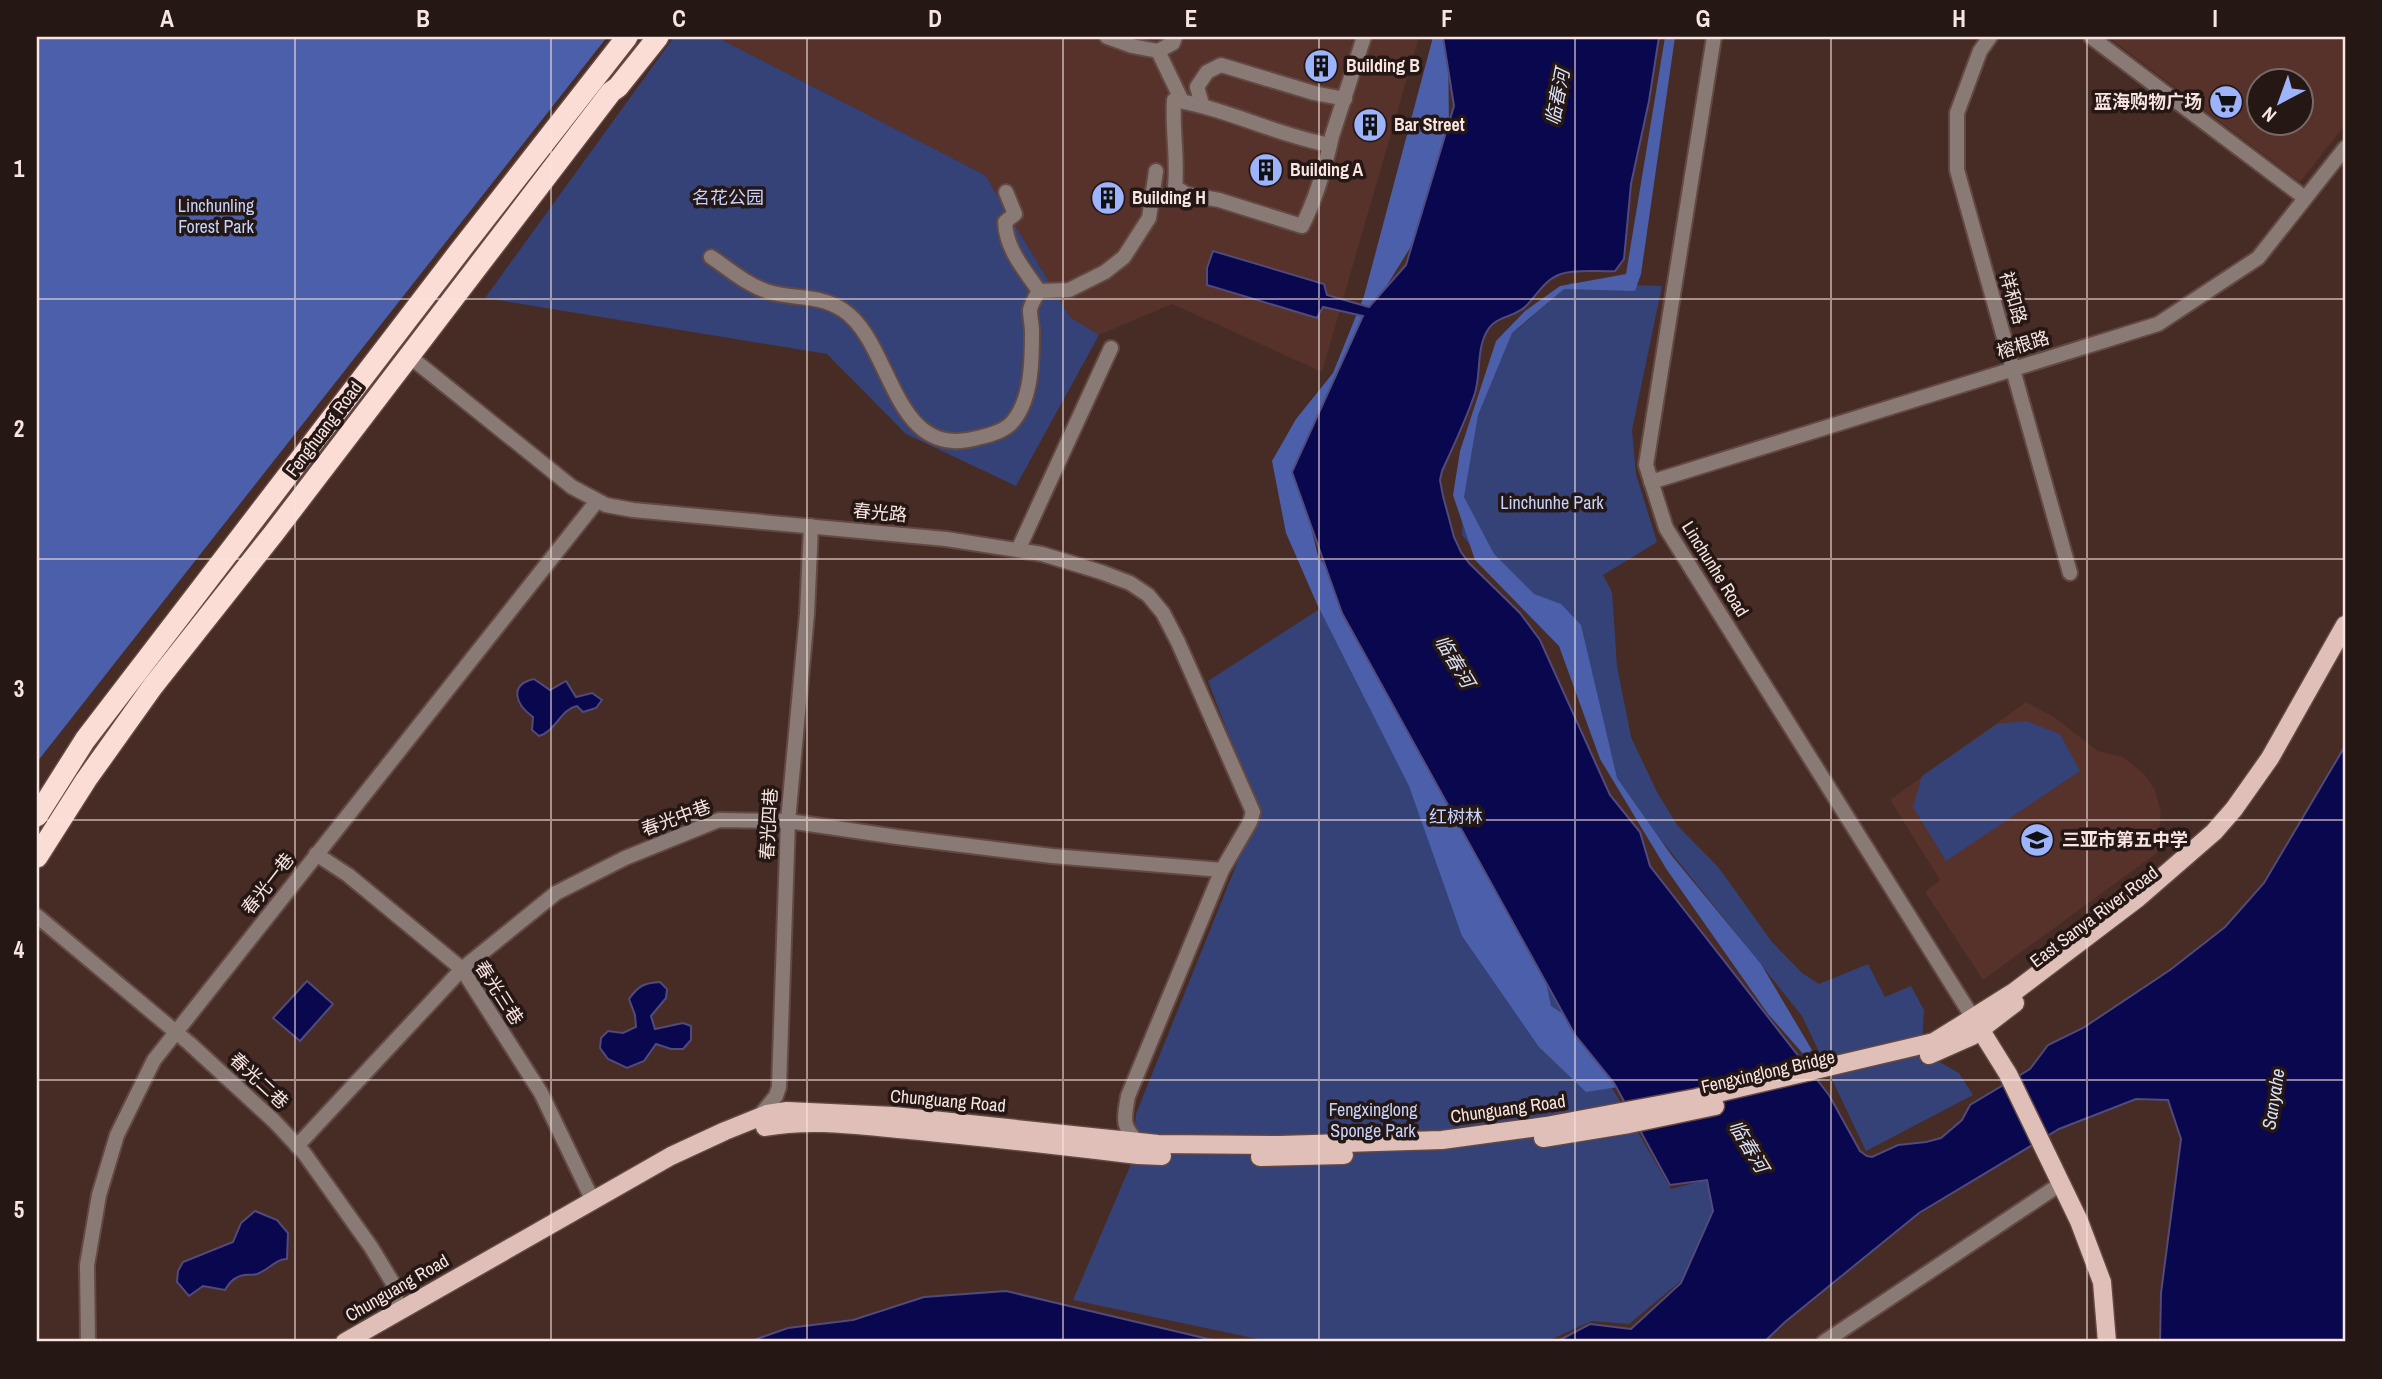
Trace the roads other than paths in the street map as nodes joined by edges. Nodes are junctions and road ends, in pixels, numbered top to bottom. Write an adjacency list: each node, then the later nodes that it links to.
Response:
1 (628, 37): 30 (highway, Fenghuang Road)
2 (658, 37): 21 (highway, Fenghuang Road)
3 (1107, 37): 9 (street)
4 (1175, 37): 9 (street)
5 (1714, 37): 23 (street, Linchunhe Road)
6 (1990, 37): 22 (street, 祥和路)
7 (2091, 37): 17 (street)
8 (1360, 39): 10 (street)
9 (1158, 51): 11 (street)
10 (1345, 99): 12 (street); 13 (street)
11 (1182, 101): 12 (street); 13 (street)
12 (1202, 104): 13 (street)
13 (1331, 145)
14 (2345, 148): 17 (street, 榕根路)
15 (1156, 171): 19 (street)
16 (1006, 192): 19 (street)
17 (2305, 198): 22 (street, 榕根路)
18 (711, 257): 19 (street)
19 (1039, 290)
20 (1111, 348): 26 (street)
21 (409, 356): 24 (street, 春光路); 33 (highway, Fenghuang Road)
22 (2013, 368): 23 (street, 榕根路); 27 (street, 祥和路)
23 (1651, 482): 37 (street, Linchunhe Road)
24 (597, 501): 25 (street, 春光路); 32 (street, 春光一巷)
25 (811, 526): 26 (street, 春光路); 31 (street, 春光四巷)
26 (1018, 550): 34 (street, 春光路)
27 (2070, 573)
28 (2345, 625): 37 (main road, East Sanya River Road)
29 (2345, 644): 37 (main road, East Sanya River Road)
30 (37, 816)
31 (788, 821): 34 (street, 春光中巷); 36 (street, 春光中巷); 39 (street, 春光四巷)
32 (316, 854): 36 (street, 春光三巷); 38 (street, 春光一巷)
33 (37, 857)
34 (1222, 870): 41 (street)
35 (37, 916): 38 (street, 春光二巷)
36 (462, 969): 42 (street, 春光中巷); 45 (street, 春光三巷)
37 (1975, 1028): 40 (main road, Fengxinglong Bridge); 44 (main road)
38 (176, 1031): 42 (street, 春光二巷); 47 (street, 春光一巷)
39 (758, 1118): 41 (main road, Chunguang Road); 45 (main road, Chunguang Road)
40 (1604, 1122): 43 (main road, Chunguang Road)
41 (1139, 1143): 43 (main road, Chunguang Road)
42 (297, 1146): 46 (street, 春光二巷)
43 (1158, 1150): 49 (main road, Chunguang Road)
44 (2052, 1178): 50 (street); 51 (main road); 52 (main road)
45 (593, 1200): 46 (main road, Chunguang Road)
46 (389, 1317): 48 (main road, Chunguang Road)
47 (88, 1342)
48 (345, 1342)
49 (365, 1342)
50 (1824, 1342)
51 (2096, 1342)
52 (2107, 1342)

